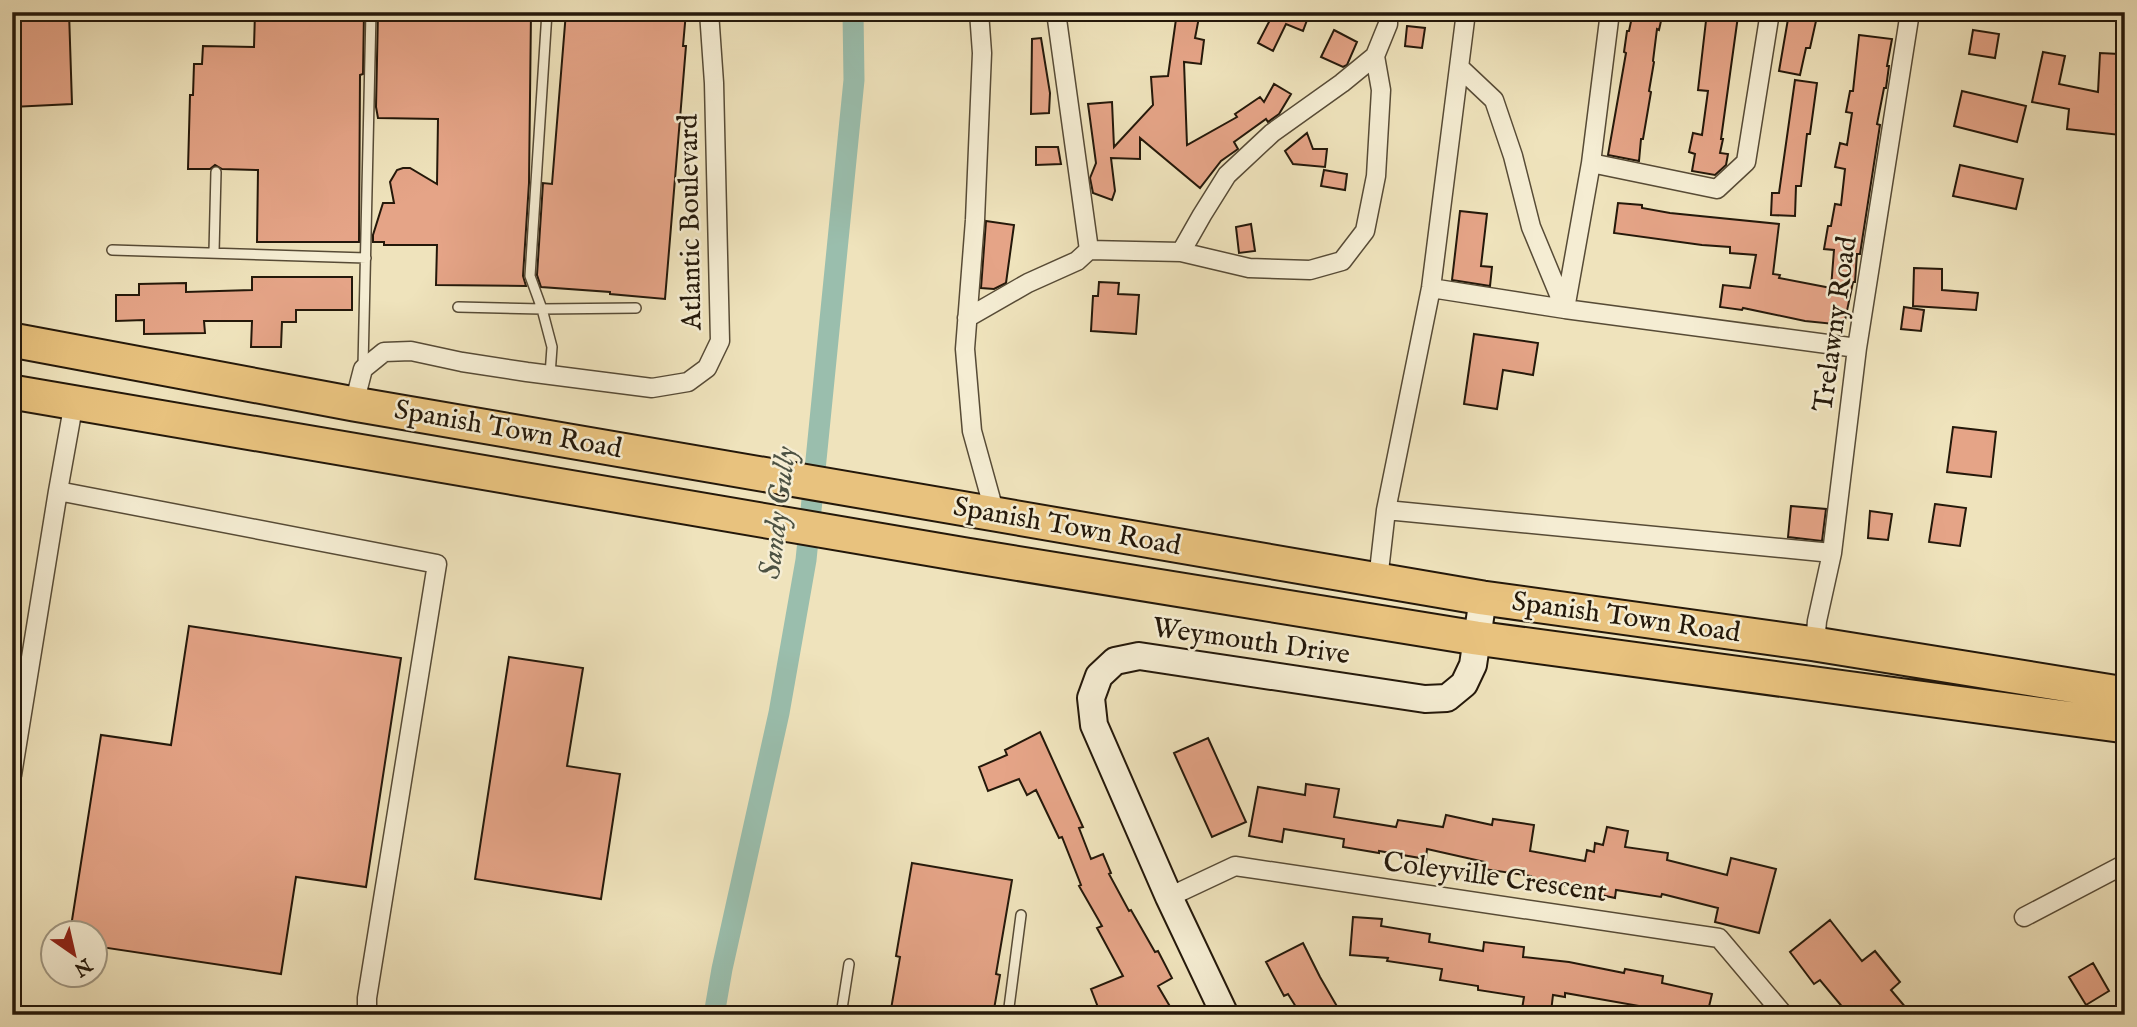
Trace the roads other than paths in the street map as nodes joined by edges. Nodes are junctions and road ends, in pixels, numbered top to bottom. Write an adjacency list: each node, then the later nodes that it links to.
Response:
1 (371, 12): 19 (lane)
2 (548, 12): 23 (lane)
3 (709, 12): 29 (street, Atlantic Boulevard)
4 (979, 12): 25 (street)
5 (1056, 12): 16 (street)
6 (1388, 12): 11 (street)
7 (1466, 12): 12 (street)
8 (1610, 12): 13 (street)
9 (1770, 12): 13 (street)
10 (1910, 12): 27 (street, Trelawny Road)
11 (1375, 56): 18 (street); 18 (street)
12 (1459, 67): 20 (street); 24 (street)
13 (1591, 163): 24 (street)
14 (216, 173): 17 (lane)
15 (112, 250): 17 (lane)
16 (1090, 250): 18 (street); 25 (street)
17 (214, 252): 19 (lane)
18 (1181, 252)
19 (366, 258): 28 (lane)
20 (1431, 288): 24 (street); 34 (street)
21 (458, 307): 23 (lane)
22 (636, 308): 23 (lane)
23 (542, 309): 29 (lane)
24 (1565, 309): 27 (street)
25 (967, 318): 35 (street)
26 (12, 340): 32 (highway, Spanish Town Road)
27 (1857, 348): 36 (street, Trelawny Road)
28 (363, 369): 29 (street, Atlantic Boulevard); 32 (street)
29 (550, 375)
30 (12, 392): 31 (highway, Spanish Town Road)
31 (74, 402): 33 (street); 39 (highway, Spanish Town Road)
32 (354, 404): 35 (highway, Spanish Town Road)
33 (58, 491): 43 (street); 49 (street)
34 (1386, 510): 36 (street); 37 (street)
35 (995, 514): 37 (highway, Spanish Town Road)
36 (1832, 553): 40 (street, Trelawny Road)
37 (1378, 580): 38 (highway, Spanish Town Road)
38 (1483, 598): 39 (street, Weymouth Drive); 40 (highway, Spanish Town Road)
39 (1476, 638): 42 (highway, Spanish Town Road); 45 (street, Weymouth Drive)
40 (1815, 643): 41 (highway, Spanish Town Road)
41 (2125, 694)
42 (2119, 727)
43 (12, 775)
44 (2125, 864): 47 (street)
45 (1169, 897): 52 (street, Weymouth Drive); 53 (street, Coleyville Crescent)
46 (1021, 915): 51 (lane)
47 (2024, 917)
48 (849, 964): 50 (lane)
49 (368, 1015)
50 (841, 1015)
51 (1008, 1015)
52 (1225, 1015)
53 (1784, 1015)

